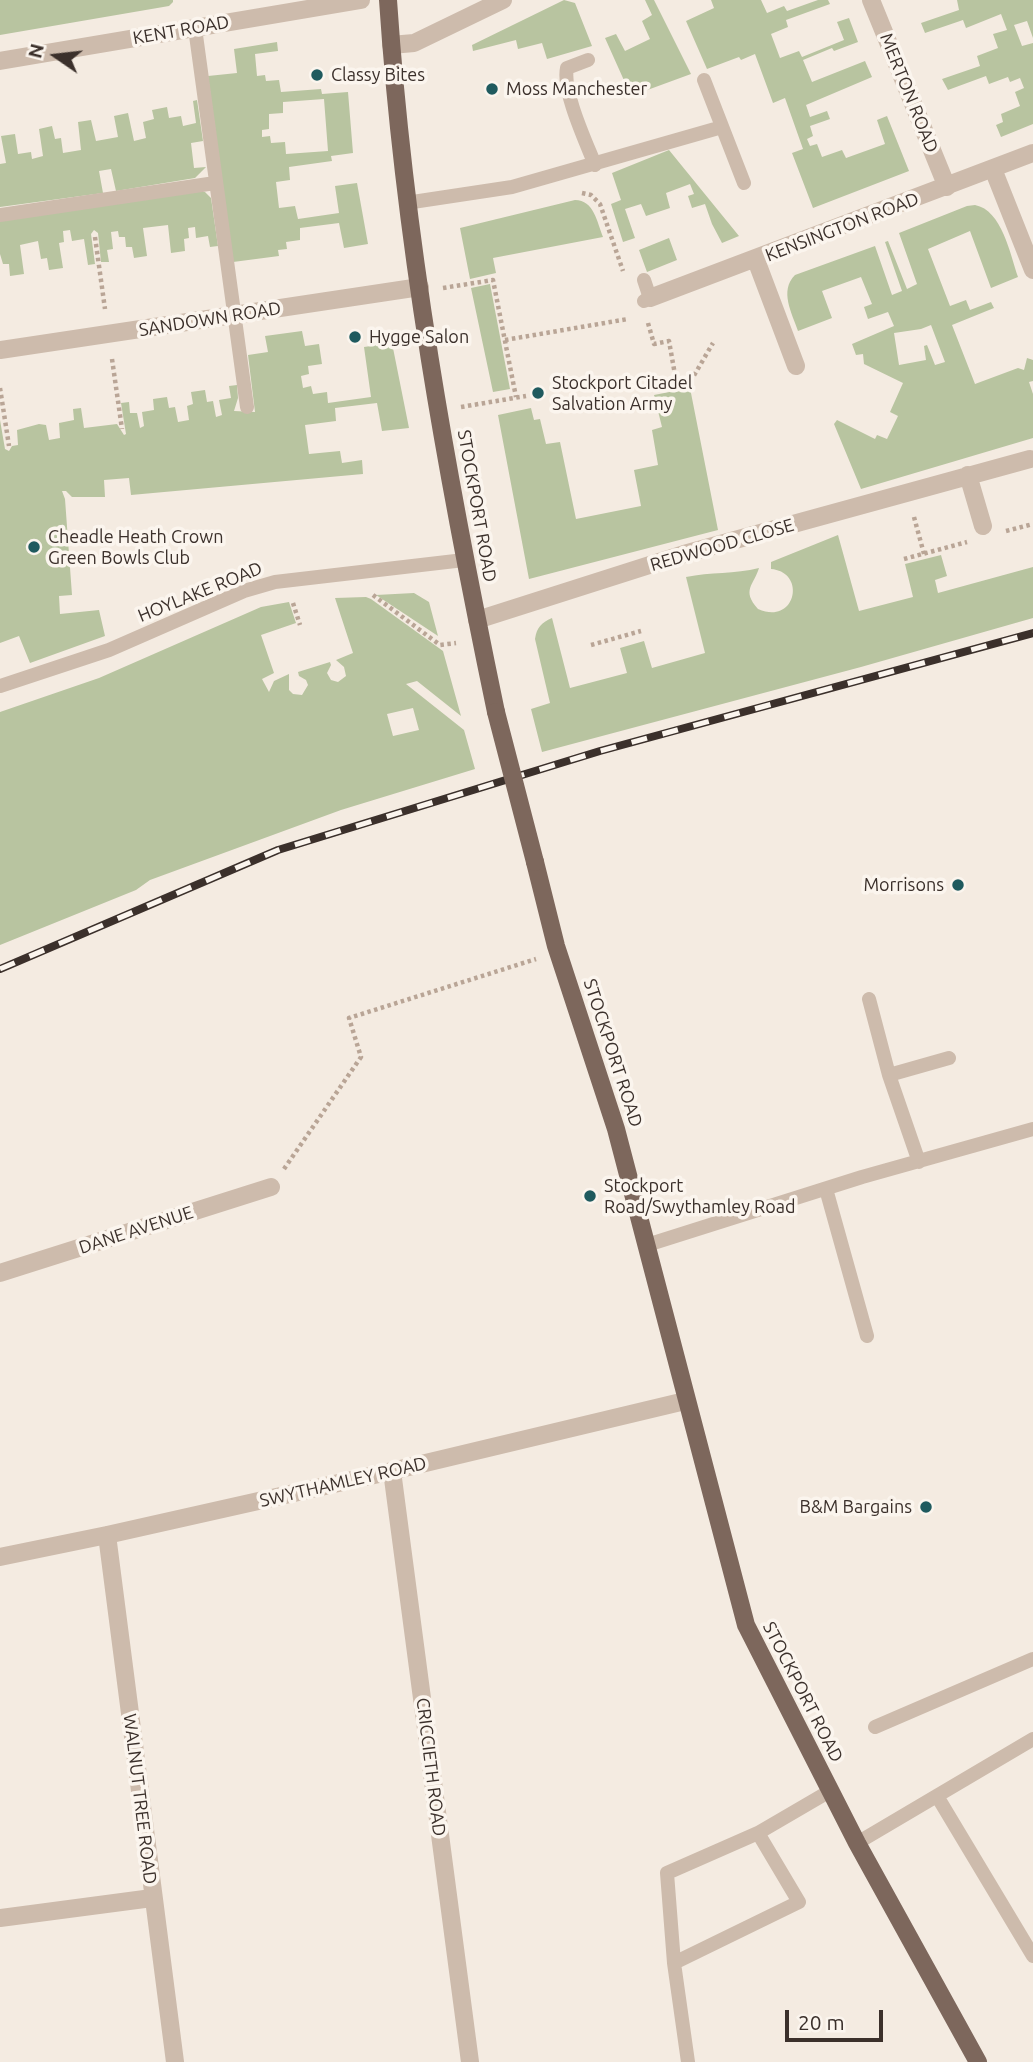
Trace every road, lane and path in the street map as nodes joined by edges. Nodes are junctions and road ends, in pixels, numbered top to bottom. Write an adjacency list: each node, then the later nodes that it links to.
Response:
1 (361, 0): 5 (street, KENT ROAD)
2 (388, 0): 6 (main road, STOCKPORT ROAD)
3 (503, 0): 6 (street)
4 (871, 0): 16 (street, MERTON ROAD)
5 (195, 28): 8 (street, KENT ROAD); 14 (lane)
6 (391, 45): 18 (main road, STOCKPORT ROAD)
7 (589, 60): 12 (lane)
8 (0, 61)
9 (704, 80): 10 (lane)
10 (722, 127): 12 (lane); 15 (lane)
11 (1033, 153): 13 (street, KENSINGTON ROAD)
12 (595, 165): 18 (lane)
13 (993, 169): 16 (street, KENSINGTON ROAD); 22 (street)
14 (215, 183): 19 (lane); 26 (lane)
15 (744, 183)
16 (947, 187): 21 (street, KENSINGTON ROAD)
17 (581, 193): 23 (path)
18 (406, 203): 24 (main road, STOCKPORT ROAD)
19 (0, 215)
20 (95, 237): 28 (path)
21 (755, 260): 25 (street, KENSINGTON ROAD); 32 (street)
22 (1033, 270)
23 (644, 280): 25 (lane)
24 (420, 289): 26 (street, SANDOWN ROAD); 29 (path); 37 (main road, STOCKPORT ROAD)
25 (647, 305): 30 (path)
26 (234, 316): 28 (street, SANDOWN ROAD); 36 (lane)
27 (633, 318): 29 (path)
28 (109, 334): 31 (street, SANDOWN ROAD); 38 (path)
29 (505, 341): 35 (path)
30 (713, 344)
31 (0, 350)
32 (796, 366)
33 (0, 388): 39 (path)
34 (526, 396): 35 (path)
35 (516, 397): 37 (path)
36 (247, 407)
37 (439, 410): 46 (main road, STOCKPORT ROAD)
38 (122, 429)
39 (9, 446)
40 (1030, 459): 41 (street, REDWOOD CLOSE)
41 (968, 475): 42 (street, REDWOOD CLOSE); 43 (street)
42 (907, 493): 44 (path); 48 (street, REDWOOD CLOSE)
43 (979, 533): 44 (path)
44 (924, 554): 45 (path)
45 (904, 559)
46 (464, 560): 47 (lane, HOYLAKE ROAD); 48 (main road, STOCKPORT ROAD)
47 (368, 570): 50 (path); 52 (lane, HOYLAKE ROAD)
48 (477, 620): 50 (main road, STOCKPORT ROAD)
49 (641, 631): 51 (path)
50 (481, 639): 53 (main road, STOCKPORT ROAD, bridge)
51 (591, 645)
52 (0, 686)
53 (558, 952): 59 (path); 61 (main road, STOCKPORT ROAD)
54 (869, 999): 56 (lane)
55 (949, 1058): 56 (lane)
56 (889, 1074): 58 (lane)
57 (1033, 1129): 58 (lane)
58 (919, 1162): 60 (lane)
59 (271, 1187): 62 (street, DANE AVENUE)
60 (826, 1189): 61 (lane); 63 (lane)
61 (647, 1245): 64 (main road, STOCKPORT ROAD)
62 (0, 1273)
63 (867, 1336)
64 (685, 1401): 65 (street, SWYTHAMLEY ROAD); 71 (main road, STOCKPORT ROAD)
65 (393, 1471): 66 (street, SWYTHAMLEY ROAD); 80 (street, CRICCIETH ROAD)
66 (107, 1535): 67 (street, SWYTHAMLEY ROAD); 75 (street, WALNUT TREE ROAD)
67 (0, 1557)
68 (1033, 1659): 69 (lane)
69 (875, 1727)
70 (1033, 1738): 72 (lane)
71 (830, 1791): 73 (lane); 74 (main road, STOCKPORT ROAD)
72 (937, 1796): 74 (lane); 77 (lane)
73 (758, 1833): 78 (lane); 78 (lane)
74 (857, 1843): 82 (main road, STOCKPORT ROAD)
75 (152, 1898): 76 (street); 79 (street, WALNUT TREE ROAD)
76 (0, 1918)
77 (1033, 1956)
78 (674, 1964): 81 (lane)
79 (174, 2062)
80 (470, 2062)
81 (688, 2062)
82 (978, 2062)

